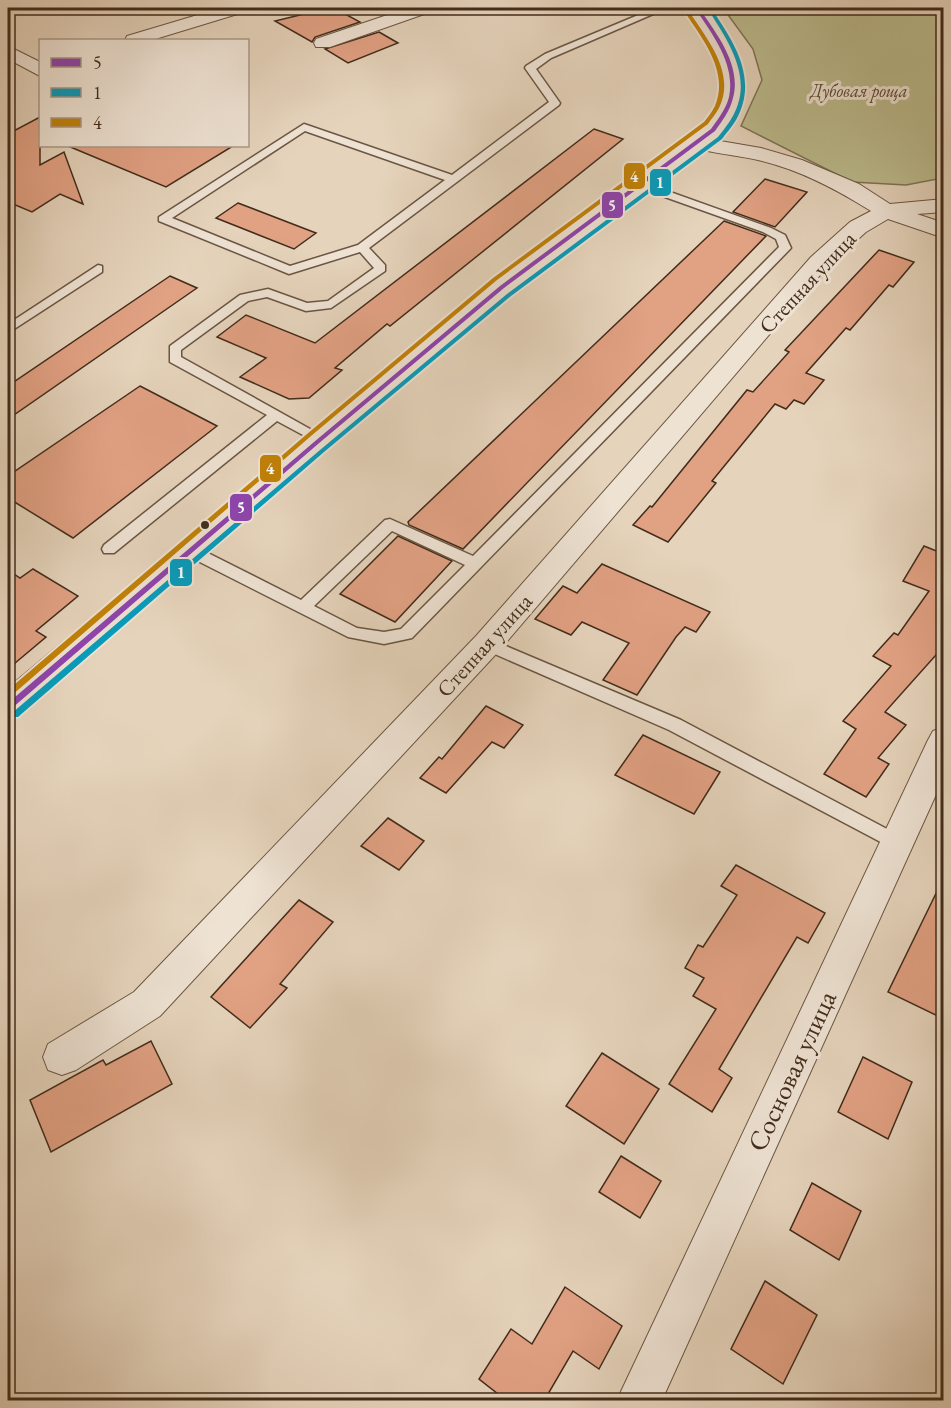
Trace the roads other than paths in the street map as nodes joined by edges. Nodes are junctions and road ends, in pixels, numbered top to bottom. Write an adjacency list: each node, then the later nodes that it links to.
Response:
1 (238, 8): 5 (street)
2 (424, 8): 6 (street)
3 (662, 8): 10 (lane)
4 (697, 8): 9 (main road)
5 (137, 39)
6 (323, 43)
7 (8, 52): 8 (street)
8 (39, 69)
9 (698, 143): 11 (main road); 13 (street)
10 (454, 180): 15 (lane); 15 (lane)
11 (641, 185): 19 (main road); 22 (lane)
12 (944, 206): 13 (street)
13 (886, 211): 14 (street); 24 (street, Степная улица)
14 (944, 231)
15 (362, 248): 18 (lane)
16 (98, 269): 17 (lane)
17 (8, 329)
18 (276, 415): 19 (lane); 20 (lane)
19 (321, 439): 21 (main road)
20 (109, 549)
21 (190, 551): 23 (lane); 25 (main road)
22 (477, 564): 23 (lane); 23 (lane)
23 (303, 607)
24 (487, 644): 27 (lane); 28 (street, Степная улица)
25 (8, 707)
26 (944, 740): 27 (street, Сосновая улица)
27 (898, 843): 29 (street, Сосновая улица)
28 (62, 1057)
29 (639, 1401)

